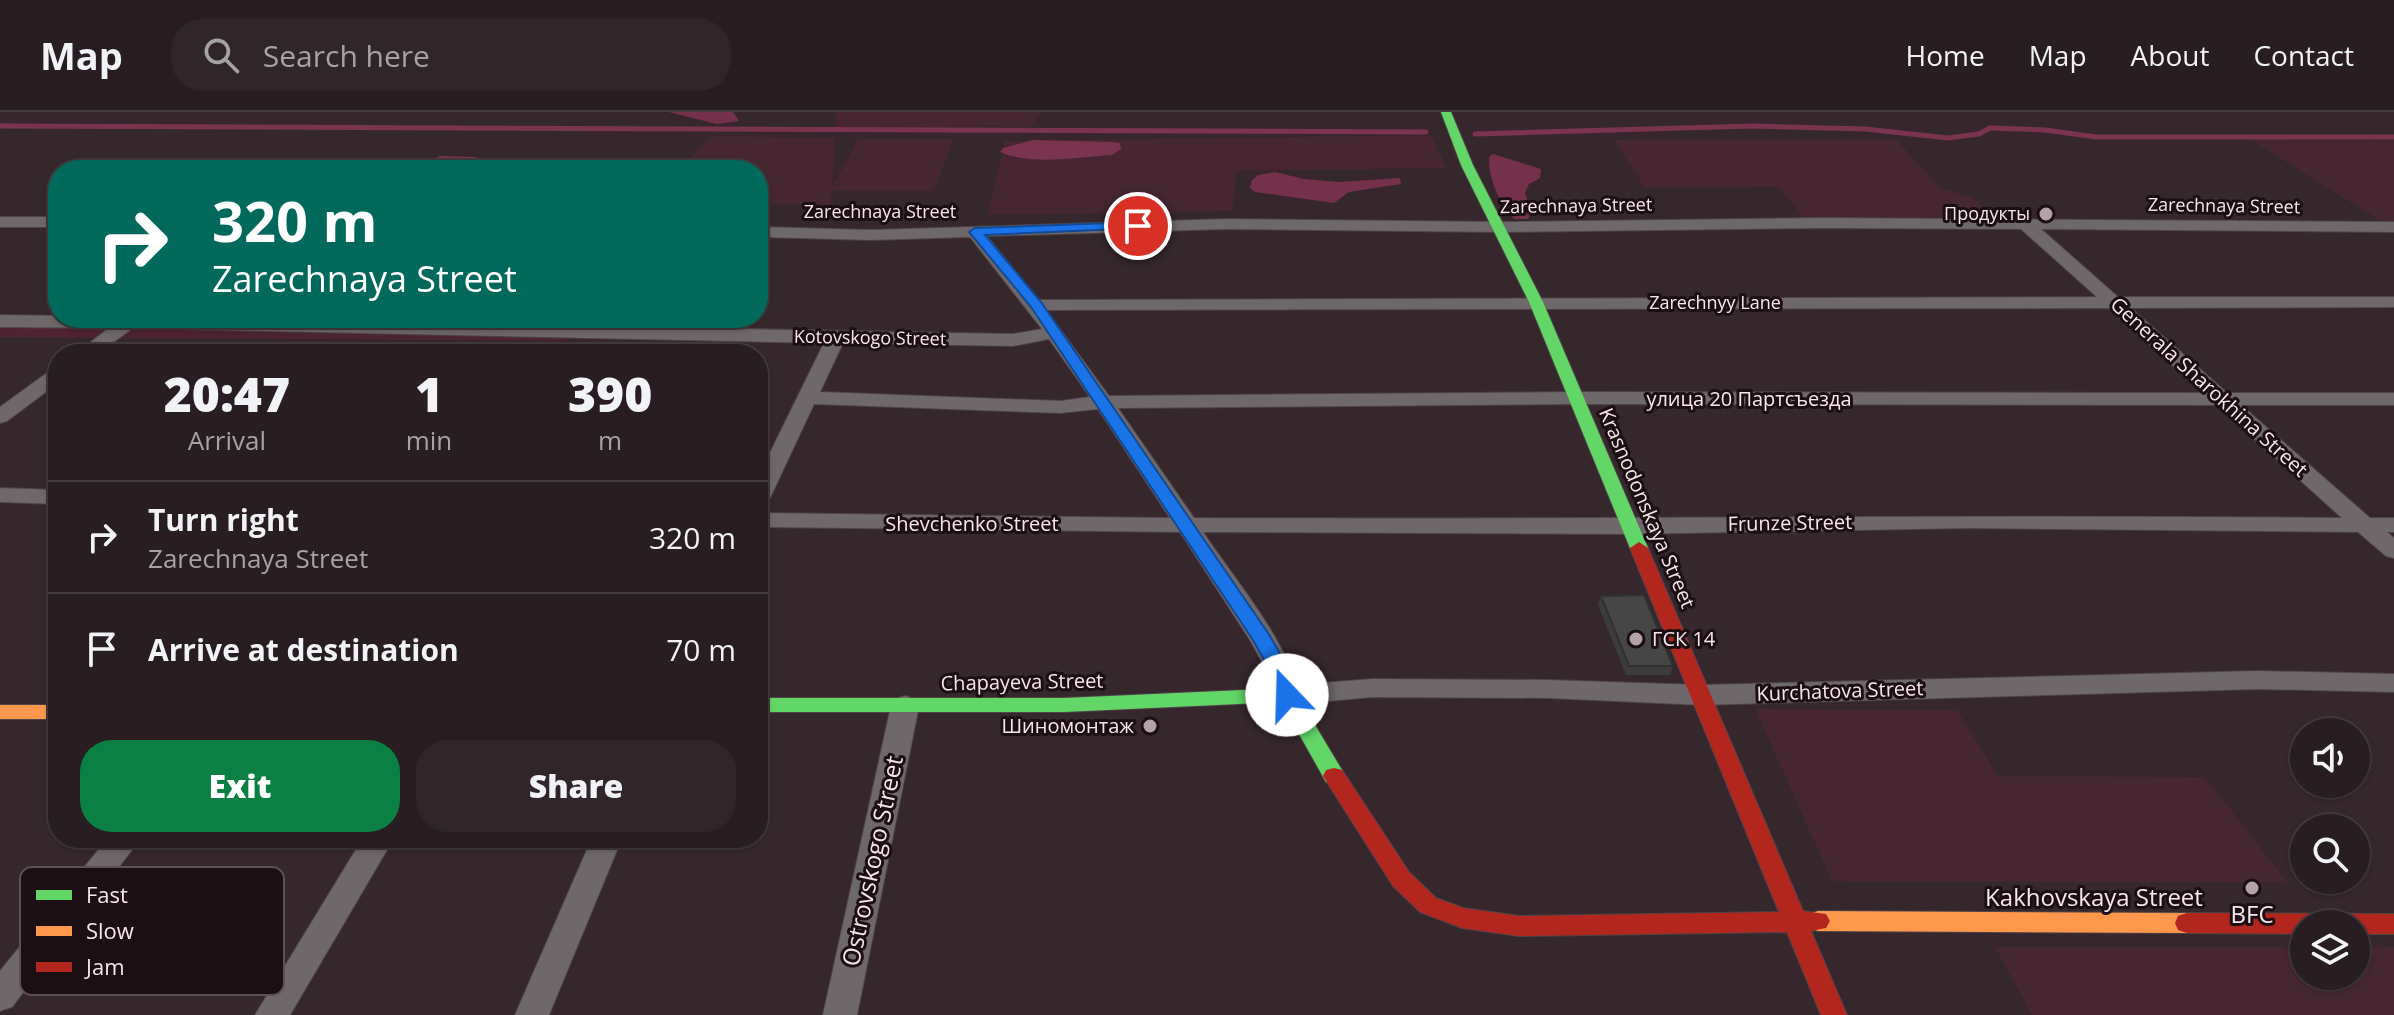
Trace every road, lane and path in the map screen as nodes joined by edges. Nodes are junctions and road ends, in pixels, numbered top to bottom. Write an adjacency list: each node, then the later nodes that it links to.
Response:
1 (1446, 112): 5 (street, Krasnodonskaya Street)
2 (0, 222): 3 (street)
3 (48, 222)
4 (2025, 224): 5 (street, Zarechnaya Street); 6 (street, Zarechnaya Street); 11 (street, Generala Sharokhina Street)
5 (1499, 227): 8 (street, Zarechnaya Street); 9 (street, Krasnodonskaya Street)
6 (2394, 227)
7 (768, 232): 8 (street, Zarechnaya Street)
8 (975, 232): 12 (street)
9 (1536, 302): 11 (street, Zarechnyy Lane); 12 (street, Zarechnyy Lane); 27 (street, Krasnodonskaya Street)
10 (2394, 302): 11 (street, Zarechnyy Lane)
11 (2117, 304): 29 (street, Generala Sharokhina Street)
12 (1037, 305): 18 (street)
13 (0, 321): 14 (street, Kotovskogo Street)
14 (48, 322)
15 (121, 328): 21 (street)
16 (463, 328): 17 (street, Kotovskogo Street)
17 (589, 333): 20 (street, Kotovskogo Street); 21 (street, Kotovskogo Street)
18 (1053, 333): 22 (street, Kotovskogo Street); 24 (street)
19 (0, 337): 21 (street, Kotovskogo Street)
20 (836, 338): 22 (street, Kotovskogo Street); 26 (street)
21 (105, 339): 23 (street)
22 (1013, 340): 24 (street)
23 (98, 344)
24 (1067, 354): 30 (street)
25 (48, 381): 31 (street)
26 (807, 398): 30 (street, улица 20 Партсъезда); 32 (street)
27 (1577, 398): 29 (street, улица 20 Партсъезда); 30 (street, улица 20 Партсъезда); 39 (street, Krasnodonskaya Street)
28 (2394, 399): 29 (street, улица 20 Партсъезда)
29 (2223, 400): 38 (street, Generala Sharokhina Street)
30 (1104, 402): 36 (street)
31 (0, 417)
32 (768, 479)
33 (0, 495): 34 (street)
34 (48, 497)
35 (768, 520): 36 (street, Shevchenko Street)
36 (1186, 525): 39 (street, Frunze Street); 42 (street)
37 (2394, 525): 38 (street, Frunze Street)
38 (2364, 526): 39 (street, Frunze Street); 40 (street, Generala Sharokhina Street)
39 (1630, 527): 43 (street, Krasnodonskaya Street)
40 (2394, 551)
41 (2394, 683): 43 (street, Kurchatova Street)
42 (1287, 695): 43 (street, Kurchatova Street); 45 (street, Chapayeva Street); 52 (street, Kakhovskaya Street)
43 (1702, 695): 52 (street, Krasnodonskaya Street)
44 (768, 705): 45 (street, Chapayeva Street)
45 (905, 706): 58 (street, Ostrovskogo Street)
46 (0, 712): 47 (street)
47 (48, 712)
48 (118, 848): 51 (street)
49 (373, 848): 56 (street)
50 (603, 848): 57 (street)
51 (103, 867)
52 (1795, 921): 53 (street, Kakhovskaya Street); 59 (street, Krasnodonskaya Street)
53 (2394, 924)
54 (20, 971): 55 (street)
55 (0, 996)
56 (272, 1015)
57 (532, 1015)
58 (840, 1015)
59 (1834, 1015)

